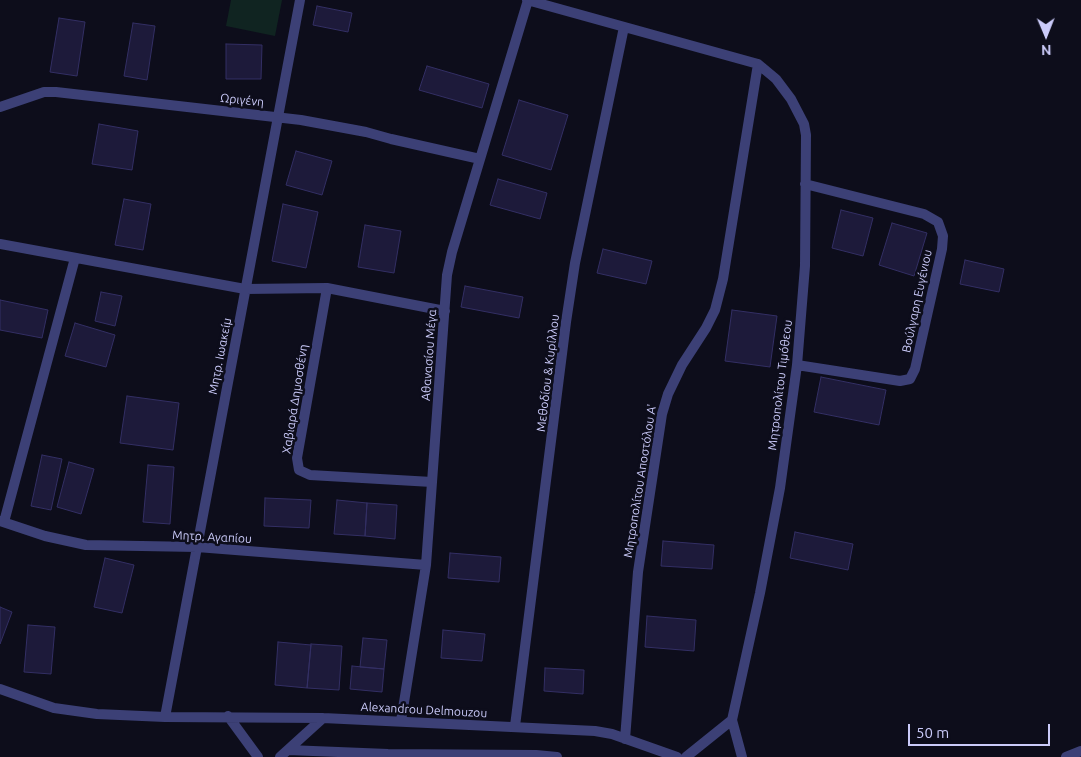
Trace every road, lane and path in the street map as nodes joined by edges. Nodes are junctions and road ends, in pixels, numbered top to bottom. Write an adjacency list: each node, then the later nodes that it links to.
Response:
1 (300, 0): 6 (street, Μητρ. Ιωακείμ)
2 (528, 0): 3 (street); 7 (street, Αθανασίου Μέγα)
3 (624, 27): 4 (street); 25 (street, Μεθοδίου & Κυρίλλου)
4 (758, 64): 8 (street, Μητροπολίτου Τιμόθεου); 26 (street, Μητροπολίτου Αποστόλου Α')
5 (0, 107): 6 (street, Ωριγένη)
6 (278, 117): 7 (street, Ωριγένη); 12 (street, Μητρ. Ιωακείμ)
7 (480, 159): 13 (street, Αθανασίου Μέγα)
8 (805, 184): 14 (street, Μητροπολίτου Τιμόθεου); 14 (street, Βούλγαρη Ευγένιου)
9 (0, 244): 10 (street)
10 (75, 258): 12 (street); 16 (street)
11 (327, 288): 12 (street); 13 (street); 15 (street, Χαβιαρά Δημοσθένη)
12 (245, 290): 17 (street, Μητρ. Ιωακείμ)
13 (445, 311): 15 (street, Αθανασίου Μέγα)
14 (797, 365): 23 (street, Μητροπολίτου Τιμόθεου)
15 (432, 482): 18 (street, Αθανασίου Μέγα)
16 (2, 521): 17 (street, Μητρ. Αγαπίου)
17 (197, 547): 18 (street, Μητρ. Αγαπίου); 21 (street, Μητρ. Ιωακείμ)
18 (426, 565): 24 (street, Αθανασίου Μέγα)
19 (0, 690): 21 (street, Alexandrou Delmouzou)
20 (228, 716): 21 (street, Alexandrou Delmouzou); 22 (street, Alexandrou Delmouzou); 31 (street)
21 (165, 717)
22 (323, 718): 24 (street, Alexandrou Delmouzou); 27 (street)
23 (732, 720): 35 (street); 36 (street)
24 (401, 721): 25 (street, Alexandrou Delmouzou)
25 (516, 726): 26 (street, Alexandrou Delmouzou)
26 (625, 739): 34 (street, Alexandrou Delmouzou)
27 (288, 750): 29 (street); 32 (street)
28 (1081, 751): 37 (street)
29 (388, 755): 30 (street)
30 (536, 756): 33 (street)
31 (258, 757)
32 (280, 757)
33 (558, 757)
34 (677, 757)
35 (686, 757)
36 (742, 757)
37 (1066, 757)

